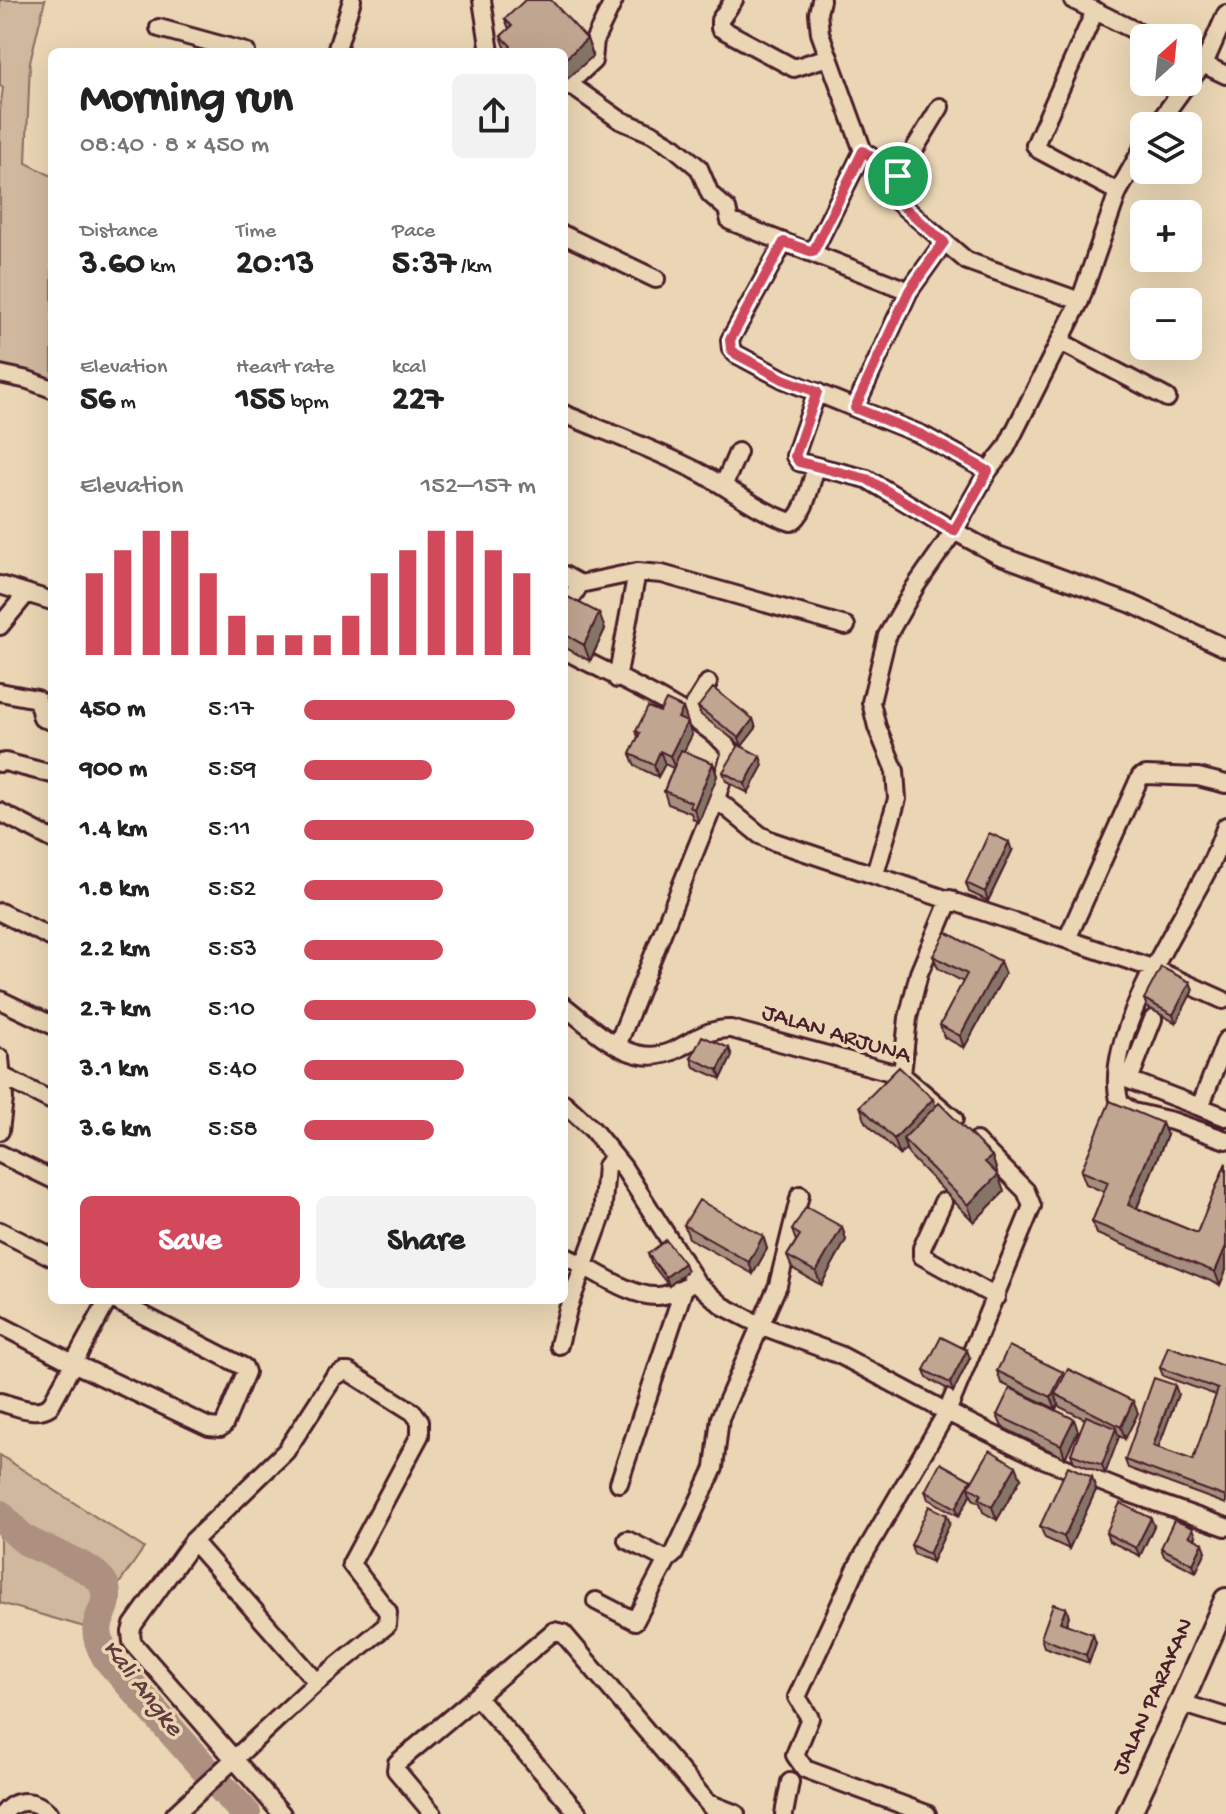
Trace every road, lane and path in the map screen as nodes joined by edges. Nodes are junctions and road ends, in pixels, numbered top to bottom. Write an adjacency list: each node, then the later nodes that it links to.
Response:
1 (352, 0): 12 (street)
2 (482, 0): 13 (street)
3 (614, 0): 18 (street)
4 (734, 0): 14 (street)
5 (821, 0): 14 (street)
6 (1073, 0): 7 (street)
7 (1095, 11): 10 (street); 24 (street)
8 (1226, 14): 15 (street)
9 (159, 28): 11 (street)
10 (1130, 28)
11 (232, 48)
12 (337, 48)
13 (489, 48)
14 (828, 57): 21 (street)
15 (1204, 64): 16 (street); 17 (street)
16 (1202, 66)
17 (1226, 75)
18 (568, 84)
19 (568, 87): 26 (street)
20 (940, 107): 23 (street)
21 (863, 151): 23 (street); 28 (street)
22 (1130, 171): 24 (street)
23 (898, 176): 27 (street)
24 (1118, 192): 31 (street)
25 (568, 237): 29 (street)
26 (784, 242): 28 (street); 35 (street)
27 (944, 242): 30 (street); 31 (street)
28 (813, 252): 30 (street)
29 (656, 279)
30 (909, 291): 37 (street)
31 (1080, 301): 32 (street)
32 (1061, 342): 36 (street); 41 (street)
33 (0, 374): 34 (street)
34 (48, 388)
35 (817, 392): 37 (street); 40 (street)
36 (1167, 398)
37 (855, 408): 41 (street)
38 (568, 416): 42 (street)
39 (738, 452): 42 (street)
40 (816, 468): 42 (street); 43 (street)
41 (988, 471): 43 (street)
42 (724, 484)
43 (954, 531): 53 (street); 67 (street)
44 (637, 572): 46 (street); 52 (street); 55 (street)
45 (568, 577): 46 (street)
46 (580, 584): 50 (street)
47 (0, 585): 48 (street)
48 (27, 593): 49 (street); 51 (street)
49 (48, 600)
50 (568, 604)
51 (0, 626)
52 (846, 626)
53 (1226, 648)
54 (568, 652): 55 (street)
55 (617, 679): 58 (street)
56 (708, 683): 58 (street)
57 (0, 692): 59 (street)
58 (688, 715): 63 (street)
59 (48, 720)
60 (0, 763): 61 (street)
61 (48, 773)
62 (1226, 784): 71 (street)
63 (716, 799): 67 (street); 79 (street)
64 (0, 812): 66 (street)
65 (1226, 826): 72 (street)
66 (48, 837)
67 (875, 874): 68 (street)
68 (950, 899): 71 (street); 81 (street)
69 (0, 912): 70 (street)
70 (48, 936)
71 (1067, 939): 72 (street)
72 (1152, 968): 74 (street); 88 (street)
73 (0, 1000): 77 (street)
74 (1223, 1000)
75 (568, 1009): 79 (street, JALAN ARJUNA)
76 (1153, 1019): 85 (street)
77 (48, 1023)
78 (1226, 1040): 85 (street)
79 (617, 1046): 81 (street, JALAN ARJUNA)
80 (0, 1058): 82 (street)
81 (902, 1075): 99 (street, JALAN ARJUNA)
82 (4, 1077): 83 (street); 87 (street)
83 (48, 1099)
84 (568, 1107): 90 (street)
85 (1200, 1107): 86 (street)
86 (1226, 1117)
87 (0, 1131)
88 (1226, 1140)
89 (0, 1154): 91 (street)
90 (615, 1157): 97 (street); 98 (street)
91 (48, 1177)
92 (800, 1195): 103 (street)
93 (943, 1202): 99 (street)
94 (0, 1231): 95 (street)
95 (48, 1255)
96 (568, 1258): 97 (street)
97 (584, 1264): 98 (street); 104 (street)
98 (690, 1285): 103 (street); 108 (street)
99 (996, 1297): 107 (street, JALAN ARJUNA)
100 (106, 1304): 105 (street)
101 (122, 1304): 105 (street)
102 (0, 1325): 105 (street)
103 (762, 1326): 107 (street); 112 (street)
104 (559, 1345)
105 (73, 1363): 106 (street)
106 (0, 1402)
107 (947, 1412): 109 (street); 130 (street, JALAN ARJUNA)
108 (619, 1483)
109 (1226, 1527)
110 (627, 1540): 112 (street)
111 (193, 1541): 115 (street); 115 (street); 119 (street)
112 (667, 1560): 114 (street)
113 (1226, 1600): 117 (street, JALAN PARAKAN)
114 (596, 1601)
115 (317, 1682): 119 (street)
116 (477, 1697): 121 (street); 126 (street); 127 (street)
117 (1181, 1703): 118 (street); 131 (street, JALAN PARAKAN)
118 (1226, 1717)
119 (233, 1759): 122 (street); 125 (street)
120 (790, 1782): 129 (street)
121 (713, 1809): 128 (street)
122 (183, 1811)
123 (3, 1814): 124 (street)
124 (50, 1814)
125 (282, 1814)
126 (433, 1814)
127 (579, 1814)
128 (736, 1814)
129 (784, 1814)
130 (927, 1814)
131 (1129, 1814)

